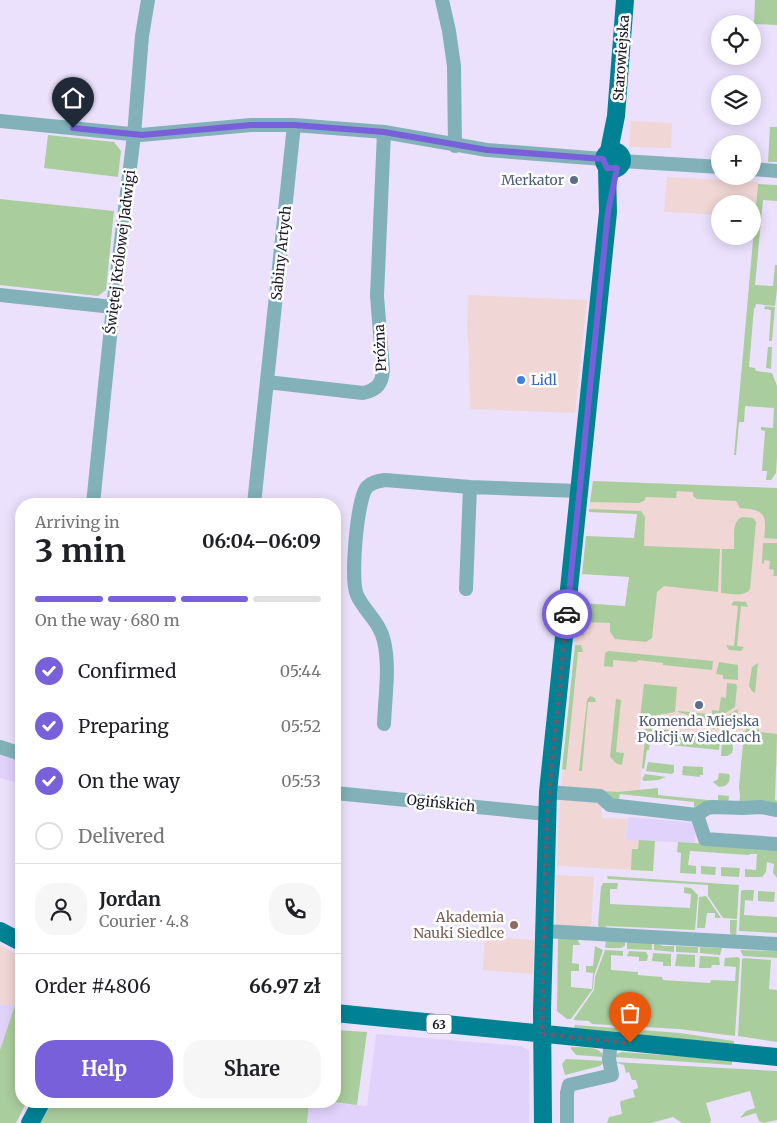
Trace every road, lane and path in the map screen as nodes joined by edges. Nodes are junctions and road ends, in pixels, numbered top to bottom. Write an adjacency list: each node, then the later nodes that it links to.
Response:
1 (148, 0): 7 (street, Świętej Królowej Jadwigi)
2 (442, 0): 8 (street)
3 (625, 0): 9 (main road, Starowiejska)
4 (0, 121): 7 (street)
5 (294, 125): 6 (street); 7 (street); 15 (street, Sabiny Artych)
6 (384, 132): 8 (street); 15 (street, Próżna)
7 (134, 135): 14 (street, Świętej Królowej Jadwigi)
8 (455, 146): 9 (street)
9 (613, 160): 10 (street); 17 (main road, Starowiejska)
10 (711, 166)
11 (761, 170): 12 (street)
12 (777, 171)
13 (0, 294): 14 (street)
14 (113, 307): 18 (street, Świętej Królowej Jadwigi)
15 (267, 382): 19 (street)
16 (470, 487): 17 (street); 20 (street); 21 (street)
17 (579, 491): 24 (main road, Starowiejska)
18 (94, 498)
19 (255, 498)
20 (466, 588)
21 (384, 724)
22 (0, 747): 23 (street)
23 (15, 752)
24 (548, 792): 27 (main road, Starowiejska); 28 (street)
25 (341, 793): 27 (street, Ogińskich)
26 (777, 810): 28 (street)
27 (547, 814): 31 (main road, Starowiejska)
28 (697, 814): 29 (street)
29 (777, 844)
30 (0, 931): 32 (main road)
31 (544, 931): 33 (street); 35 (main road, Starowiejska)
32 (15, 939)
33 (777, 944)
34 (341, 1014): 35 (main road, 63)
35 (542, 1034): 36 (main road, 63); 38 (main road, Starowiejska)
36 (611, 1041): 37 (main road, 63); 39 (street)
37 (777, 1057)
38 (543, 1123)
39 (567, 1123)

